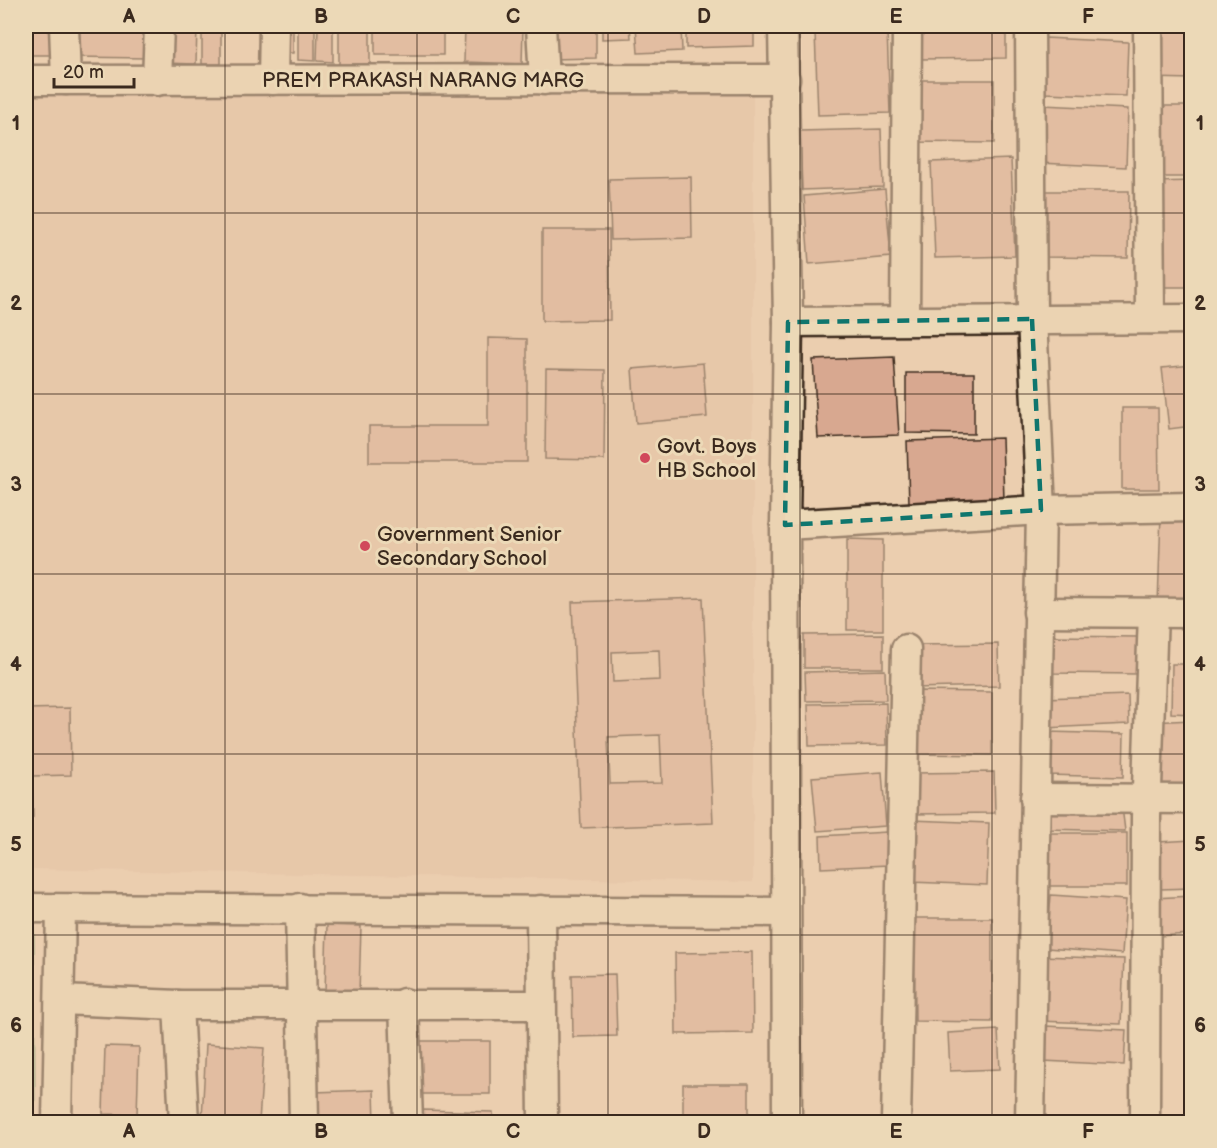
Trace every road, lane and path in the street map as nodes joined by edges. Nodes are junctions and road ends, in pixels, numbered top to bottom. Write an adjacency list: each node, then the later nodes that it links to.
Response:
1 (64, 26): 11 (street)
2 (159, 26): 14 (street)
3 (274, 26): 12 (street)
4 (541, 26): 13 (street)
5 (783, 26): 9 (street)
6 (907, 26): 18 (street)
7 (1030, 26): 15 (street)
8 (1148, 26): 16 (street)
9 (785, 79): 13 (street, PREM PRAKASH NARANG MARG); 19 (street)
10 (26, 80): 11 (street, PREM PRAKASH NARANG MARG)
11 (66, 80): 14 (street, PREM PRAKASH NARANG MARG)
12 (273, 80): 13 (street, PREM PRAKASH NARANG MARG); 14 (street, PREM PRAKASH NARANG MARG)
13 (544, 80)
14 (157, 81)
15 (1032, 319): 16 (street); 18 (street); 21 (street)
16 (1150, 319): 17 (street)
17 (1191, 319)
18 (905, 320): 19 (street)
19 (788, 322): 22 (street)
20 (1191, 507): 21 (street)
21 (1041, 510): 22 (street); 23 (street)
22 (785, 525): 34 (street)
23 (1038, 612): 24 (street); 27 (street)
24 (1153, 612): 25 (street); 28 (street)
25 (1191, 613)
26 (906, 649): 46 (street)
27 (1035, 798): 28 (street); 47 (street)
28 (1147, 799): 29 (street); 48 (street)
29 (1191, 800)
30 (26, 908): 32 (street)
31 (300, 908): 32 (street); 33 (street); 36 (street)
32 (62, 909): 35 (street)
33 (541, 910): 34 (street); 39 (street)
34 (785, 912): 45 (street)
35 (61, 1000): 38 (street); 40 (street)
36 (302, 1004): 37 (street); 38 (street); 42 (street)
37 (404, 1004): 39 (street); 43 (street)
38 (178, 1005): 41 (street)
39 (540, 1005): 44 (street)
40 (57, 1122)
41 (184, 1122)
42 (304, 1122)
43 (408, 1122)
44 (543, 1122)
45 (787, 1122)
46 (896, 1122)
47 (1029, 1122)
48 (1145, 1122)

